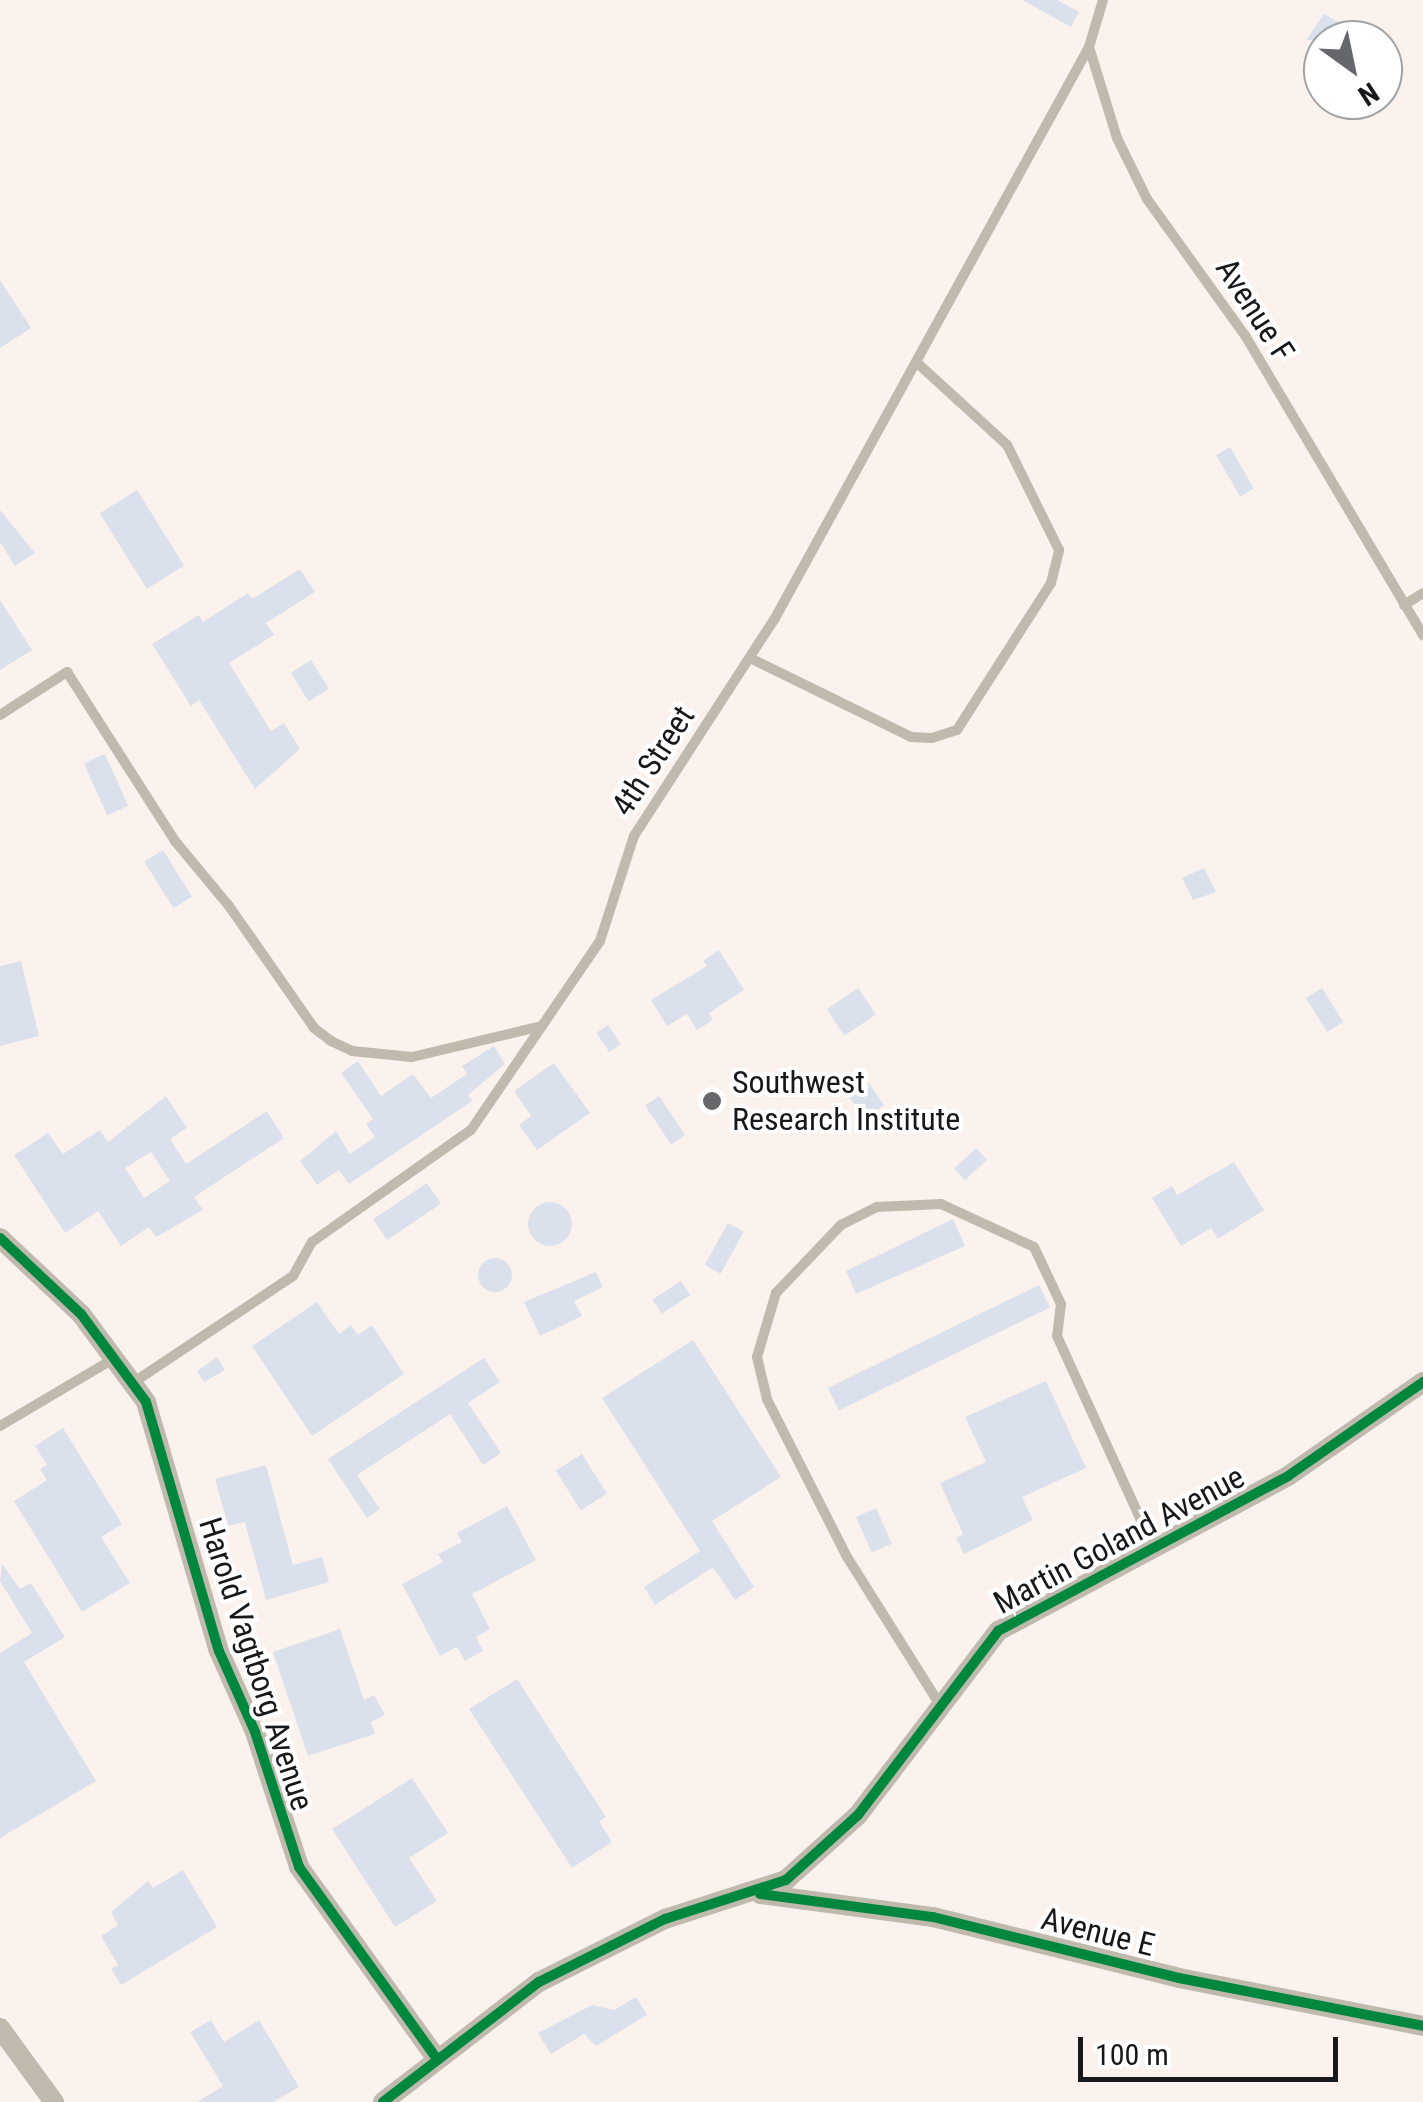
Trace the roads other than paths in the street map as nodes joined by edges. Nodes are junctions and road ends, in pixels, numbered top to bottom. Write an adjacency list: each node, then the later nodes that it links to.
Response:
1 (1103, 0): 2 (lane)
2 (1089, 47): 3 (lane, 4th Street); 5 (lane, Avenue F)
3 (916, 362): 7 (lane, 4th Street); 7 (lane)
4 (1423, 593): 5 (lane)
5 (1404, 605): 6 (lane, Avenue F)
6 (1423, 634)
7 (750, 658): 9 (lane, 4th Street)
8 (0, 715): 9 (lane)
9 (543, 1025): 12 (lane, 4th Street)
10 (0, 1238): 11 (street, Harold Vagtborg Avenue)
11 (116, 1358): 12 (street, Harold Vagtborg Avenue); 14 (lane)
12 (134, 1382): 20 (street, Harold Vagtborg Avenue)
13 (1423, 1382): 15 (street, Martin Goland Avenue)
14 (0, 1426)
15 (1155, 1550): 16 (street, Martin Goland Avenue); 16 (lane)
16 (940, 1705): 17 (street, Martin Goland Avenue)
17 (760, 1894): 18 (street, Avenue E); 20 (street, Martin Goland Avenue)
18 (1423, 2026)
19 (0, 2028): 21 (street)
20 (437, 2059): 22 (street, Martin Goland Avenue)
21 (54, 2102)
22 (382, 2102)

